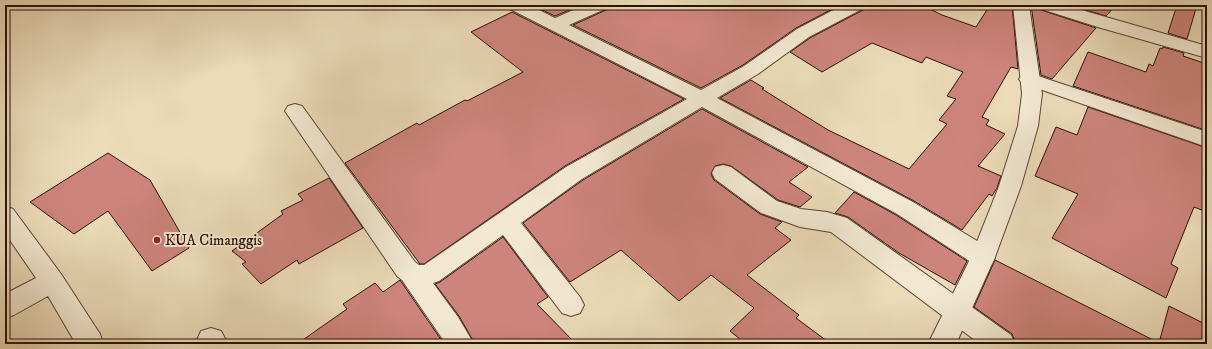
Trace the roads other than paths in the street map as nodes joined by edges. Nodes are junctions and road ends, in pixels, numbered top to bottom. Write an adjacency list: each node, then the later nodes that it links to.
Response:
1 (516, 5): 6 (street)
2 (599, 5): 6 (street)
3 (856, 5): 9 (street)
4 (1021, 5): 8 (street)
5 (1047, 5): 7 (street)
6 (555, 25): 9 (street)
7 (1207, 52)
8 (1029, 79): 11 (street); 15 (street)
9 (703, 99): 14 (street); 15 (street)
10 (295, 111): 16 (street)
11 (1207, 140)
12 (724, 172): 20 (street)
13 (5, 215): 17 (street)
14 (506, 221): 16 (street); 18 (street)
15 (983, 257): 20 (street)
16 (412, 275): 22 (street)
17 (52, 281): 19 (street); 21 (street)
18 (571, 305)
19 (5, 307)
20 (958, 312): 23 (street); 24 (street)
21 (90, 342)
22 (460, 344)
23 (942, 344)
24 (1001, 344)

